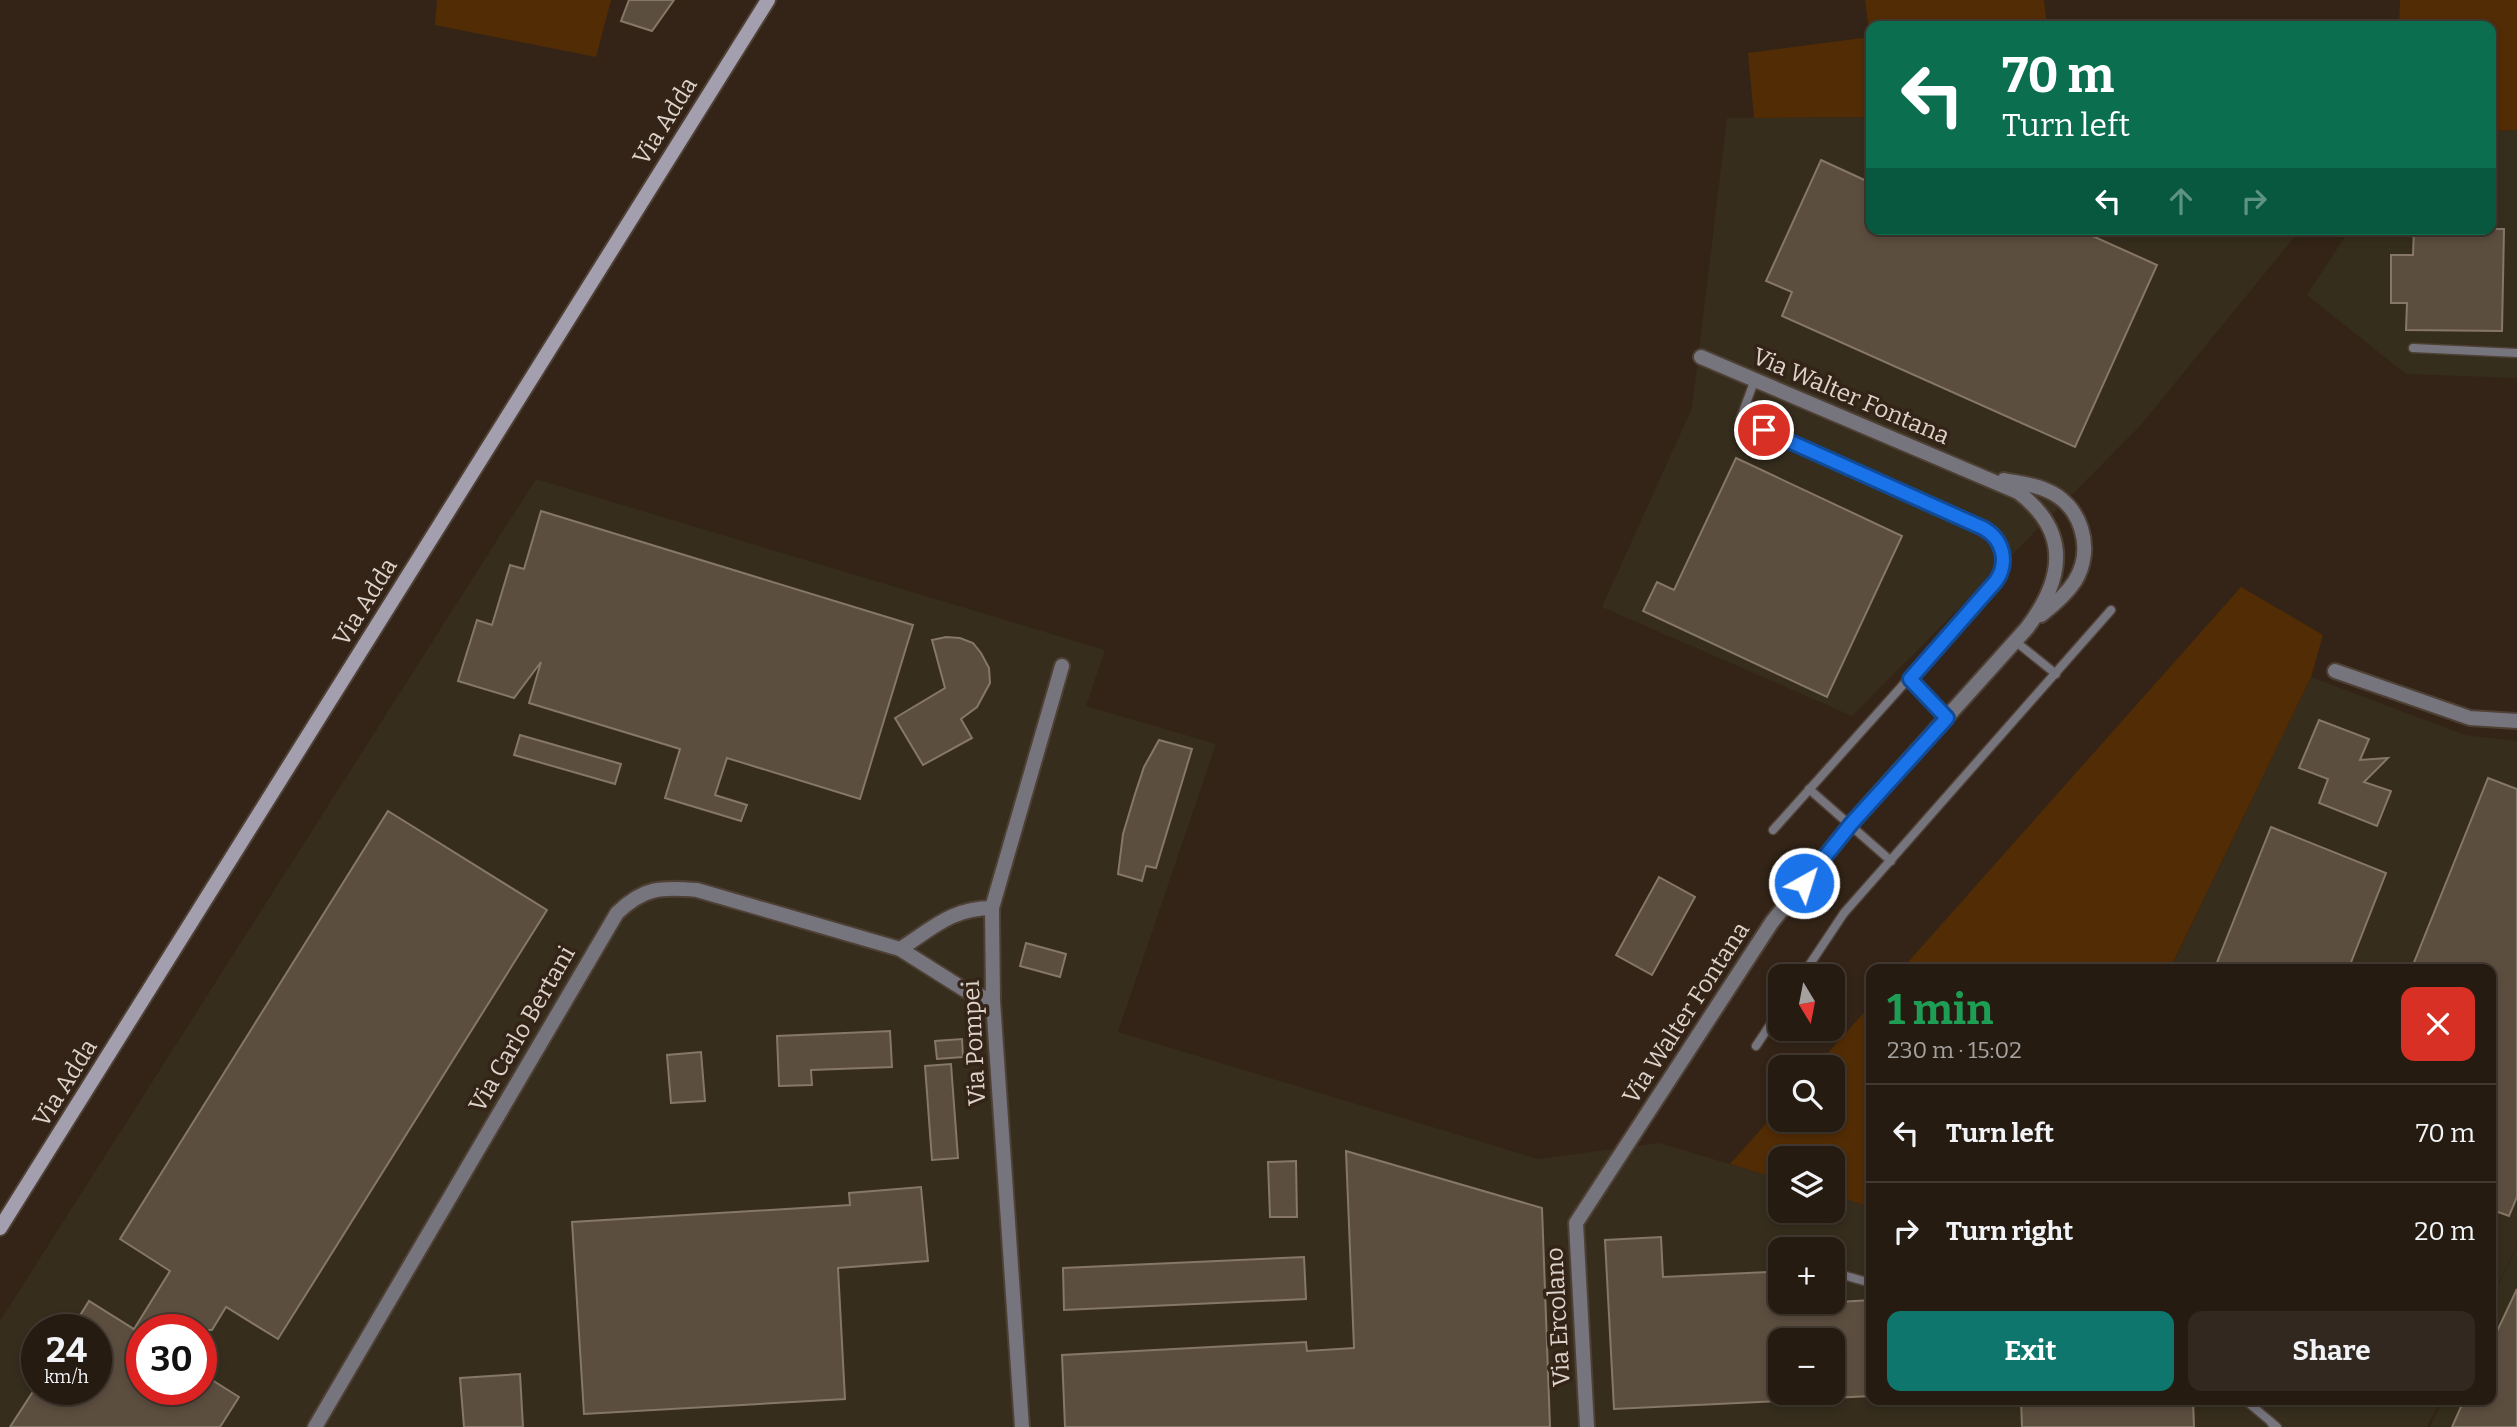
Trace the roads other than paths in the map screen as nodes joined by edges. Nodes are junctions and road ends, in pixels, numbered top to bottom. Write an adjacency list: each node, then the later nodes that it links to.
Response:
1 (768, 0): 27 (main road, Via Adda)
2 (2413, 348): 3 (lane)
3 (2517, 353)
4 (1701, 357): 5 (street, Via Walter Fontana)
5 (1755, 379): 6 (street, Via Walter Fontana); 13 (lane)
6 (1983, 477): 8 (street, Via Walter Fontana); 8 (street, Via Walter Fontana)
7 (2110, 610): 12 (lane)
8 (2027, 628): 9 (street, Via Walter Fontana)
9 (2015, 641): 12 (lane); 14 (street, Via Walter Fontana)
10 (1062, 666): 20 (street, Via Pompei)
11 (2335, 671): 15 (street)
12 (2056, 674): 19 (lane)
13 (1910, 679): 14 (lane); 16 (lane)
14 (1947, 718): 17 (street, Via Walter Fontana)
15 (2517, 721)
16 (1809, 789): 17 (lane); 18 (lane)
17 (1851, 824): 19 (lane); 26 (street, Via Walter Fontana)
18 (1773, 830)
19 (1891, 861): 22 (lane)
20 (992, 908): 21 (street); 23 (street, Via Pompei)
21 (900, 949): 23 (street, Via Carlo Bertani); 32 (street, Via Carlo Bertani)
22 (1810, 964)
23 (993, 1001): 33 (street, Via Pompei)
24 (1768, 1028): 25 (lane)
25 (1756, 1046)
26 (1633, 1138): 34 (street, Via Ercolano)
27 (0, 1228)
28 (1845, 1276): 29 (lane)
29 (1866, 1282)
30 (2251, 1405): 31 (lane)
31 (2274, 1425)
32 (315, 1427)
33 (1022, 1427)
34 (1587, 1427)

